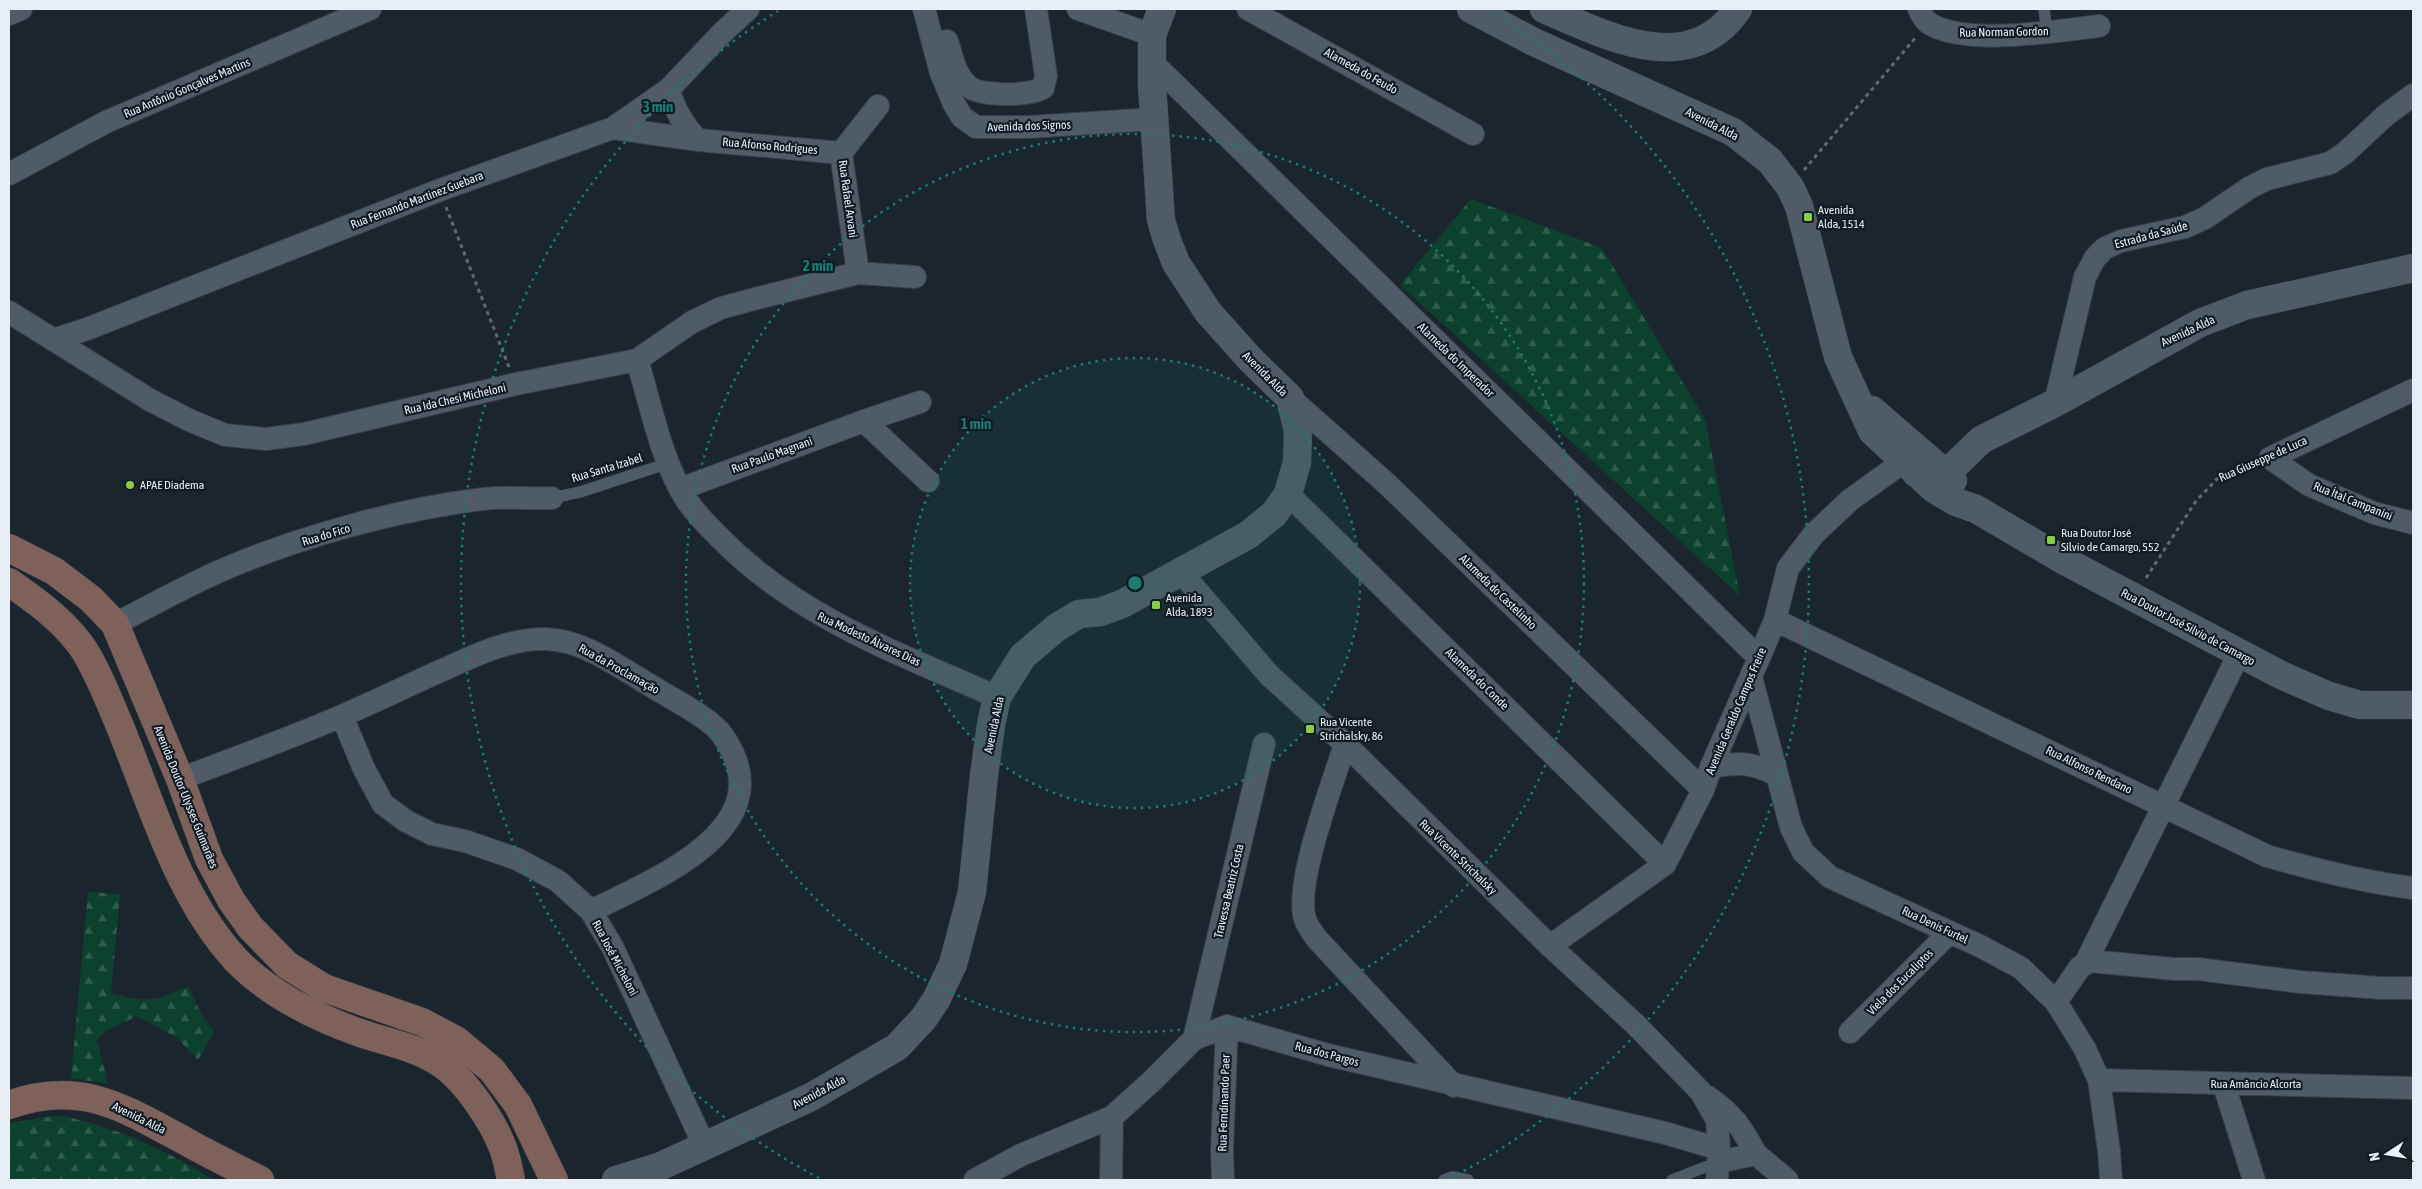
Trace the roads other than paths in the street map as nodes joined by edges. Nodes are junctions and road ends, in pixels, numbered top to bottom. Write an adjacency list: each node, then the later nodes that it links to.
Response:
1 (21, 9): 15 (street)
2 (370, 9): 30 (street, Rua Antônio Gonçalves Martins)
3 (720, 9): 19 (street)
4 (748, 9): 19 (street, Rua Fernando Martinez Guebara)
5 (924, 9): 25 (street, Avenida dos Signos)
6 (938, 9): 7 (street)
7 (1036, 9)
8 (1078, 9): 20 (street)
9 (1162, 9): 20 (street, Avenida Alda)
10 (1248, 9): 27 (street, Alameda do Feudo)
11 (1470, 9): 44 (street, Avenida Alda)
12 (1544, 9): 13 (street)
13 (1738, 9)
14 (2044, 9): 18 (lane)
15 (9, 14)
16 (1923, 16): 18 (street, Rua Norman Gordon)
17 (2098, 26): 18 (street, Rua Norman Gordon)
18 (2047, 32)
19 (722, 33): 22 (street, Rua Fernando Martinez Guebara)
20 (1152, 35): 21 (street, Avenida Alda)
21 (1152, 62): 25 (street, Avenida Alda); 59 (street, Alameda do Imperador)
22 (670, 89): 26 (street, Rua Fernando Martinez Guebara); 28 (street)
23 (2413, 95): 40 (street, Estrada da Saúde)
24 (878, 106): 29 (street, Rua Rafael Arvani)
25 (1154, 120): 38 (street, Avenida Alda)
26 (613, 128): 28 (street, Rua Afonso Rodrigues); 35 (street, Rua Fernando Martinez Guebara)
27 (1473, 134)
28 (698, 140): 29 (street, Rua Afonso Rodrigues)
29 (841, 153): 32 (street, Rua Rafael Arvani)
30 (9, 174)
31 (2413, 268): 40 (street, Avenida Alda)
32 (858, 273): 33 (street, Rua Ida Chesi Micheloni); 36 (street, Rua Ida Chesi Micheloni)
33 (916, 277)
34 (9, 312): 35 (street, Rua Ida Chesi Micheloni)
35 (53, 340): 36 (street, Rua Ida Chesi Micheloni)
36 (637, 360): 45 (street, Rua Modesto Álvares Dias)
37 (2413, 390): 43 (street, Rua Giuseppe de Luca)
38 (1290, 398): 49 (street, Avenida Alda); 68 (street, Alameda do Castelinho)
39 (920, 402): 41 (street, Rua Paulo Magnani)
40 (2055, 403): 42 (street, Avenida Alda)
41 (864, 421): 47 (street); 48 (street, Rua Paulo Magnani)
42 (1981, 440): 44 (street, Avenida Alda); 46 (street, Avenida Alda)
43 (2270, 458): 52 (street, Rua Ítal Campanini)
44 (1912, 461): 46 (street, Avenida Alda); 51 (street, Avenida Alda); 56 (street, Avenida Geraldo Campos Freire)
45 (669, 463): 48 (street, Rua Modesto Álvares Dias); 50 (lane, Rua Santa Izabel)
46 (1947, 473): 51 (street, Avenida Alda)
47 (928, 481)
48 (680, 489): 60 (street, Rua Modesto Álvares Dias)
49 (1288, 494): 54 (street, Avenida Alda); 70 (street, Alameda do Conde)
50 (552, 498): 57 (street, Rua do Fico)
51 (1976, 508): 58 (street, Rua Doutor José Silvio de Camargo)
52 (2413, 524)
53 (9, 548): 57 (main road, Avenida Doutor Ulysses Guimarães)
54 (1180, 571): 60 (street, Avenida Alda); 64 (street, Rua Vicente Strichalsky)
55 (9, 582): 93 (main road)
56 (1775, 620): 59 (street, Avenida Geraldo Campos Freire); 69 (street, Rua Alfonso Rendano)
57 (115, 624): 67 (main road, Avenida Doutor Ulysses Guimarães)
58 (2239, 654): 61 (street, Rua Doutor José Silvio de Camargo); 69 (street)
59 (1755, 668): 65 (street, Avenida Geraldo Campos Freire); 66 (street, Rua Denis Furtel)
60 (998, 697): 88 (street, Avenida Alda)
61 (2413, 706)
62 (342, 716): 67 (street, Rua da Proclamação); 72 (street, Rua José Micheloni); 72 (street, Rua da Proclamação)
63 (1264, 744): 80 (street, Travessa Beatriz Costa)
64 (1345, 744): 74 (street, Rua Vicente Strichalsky); 83 (street)
65 (1711, 767): 66 (street); 68 (street, Avenida Geraldo Campos Freire)
66 (1777, 776): 73 (street, Rua Denis Furtel)
67 (180, 779): 94 (main road, Avenida Doutor Ulysses Guimarães)
68 (1703, 790): 70 (street, Avenida Geraldo Campos Freire)
69 (2162, 806): 71 (street, Rua Alfonso Rendano); 75 (street)
70 (1665, 864): 74 (street, Avenida Geraldo Campos Freire)
71 (2413, 888)
72 (591, 911): 88 (street, Rua José Micheloni)
73 (1950, 932): 77 (street, Rua Denis Furtel); 79 (street, Viela dos Eucaliptos)
74 (1550, 946): 85 (street, Rua Vicente Strichalsky)
75 (2086, 962): 76 (street); 77 (street)
76 (2413, 988)
77 (2056, 1002): 81 (street, Rua Denis Furtel)
78 (1227, 1026): 80 (street); 83 (street, Rua dos Pargos); 98 (street, Rua Ferndinando Paer)
79 (1850, 1032)
80 (1194, 1038): 87 (street)
81 (2099, 1080): 82 (street, Rua Amâncio Alcorta); 103 (street, Rua Denis Furtel)
82 (2224, 1085): 84 (street, Rua Amâncio Alcorta); 104 (street)
83 (1454, 1086): 90 (street, Rua dos Pargos)
84 (2413, 1088)
85 (1701, 1092): 89 (street); 90 (street, Rua Vicente Strichalsky)
86 (9, 1105): 92 (main road, Avenida Alda)
87 (1112, 1117): 96 (street); 97 (street)
88 (704, 1146): 91 (street, Avenida Alda)
89 (1756, 1154): 90 (street); 102 (street)
90 (1718, 1164): 101 (lane)
91 (664, 1173): 95 (street, Avenida Alda)
92 (260, 1180)
93 (512, 1180)
94 (554, 1180)
95 (616, 1180)
96 (975, 1180)
97 (1111, 1180)
98 (1223, 1180)
99 (1444, 1180): 100 (lane)
100 (1468, 1180)
101 (1672, 1180)
102 (1787, 1180)
103 (2111, 1180)
104 (2254, 1180)

